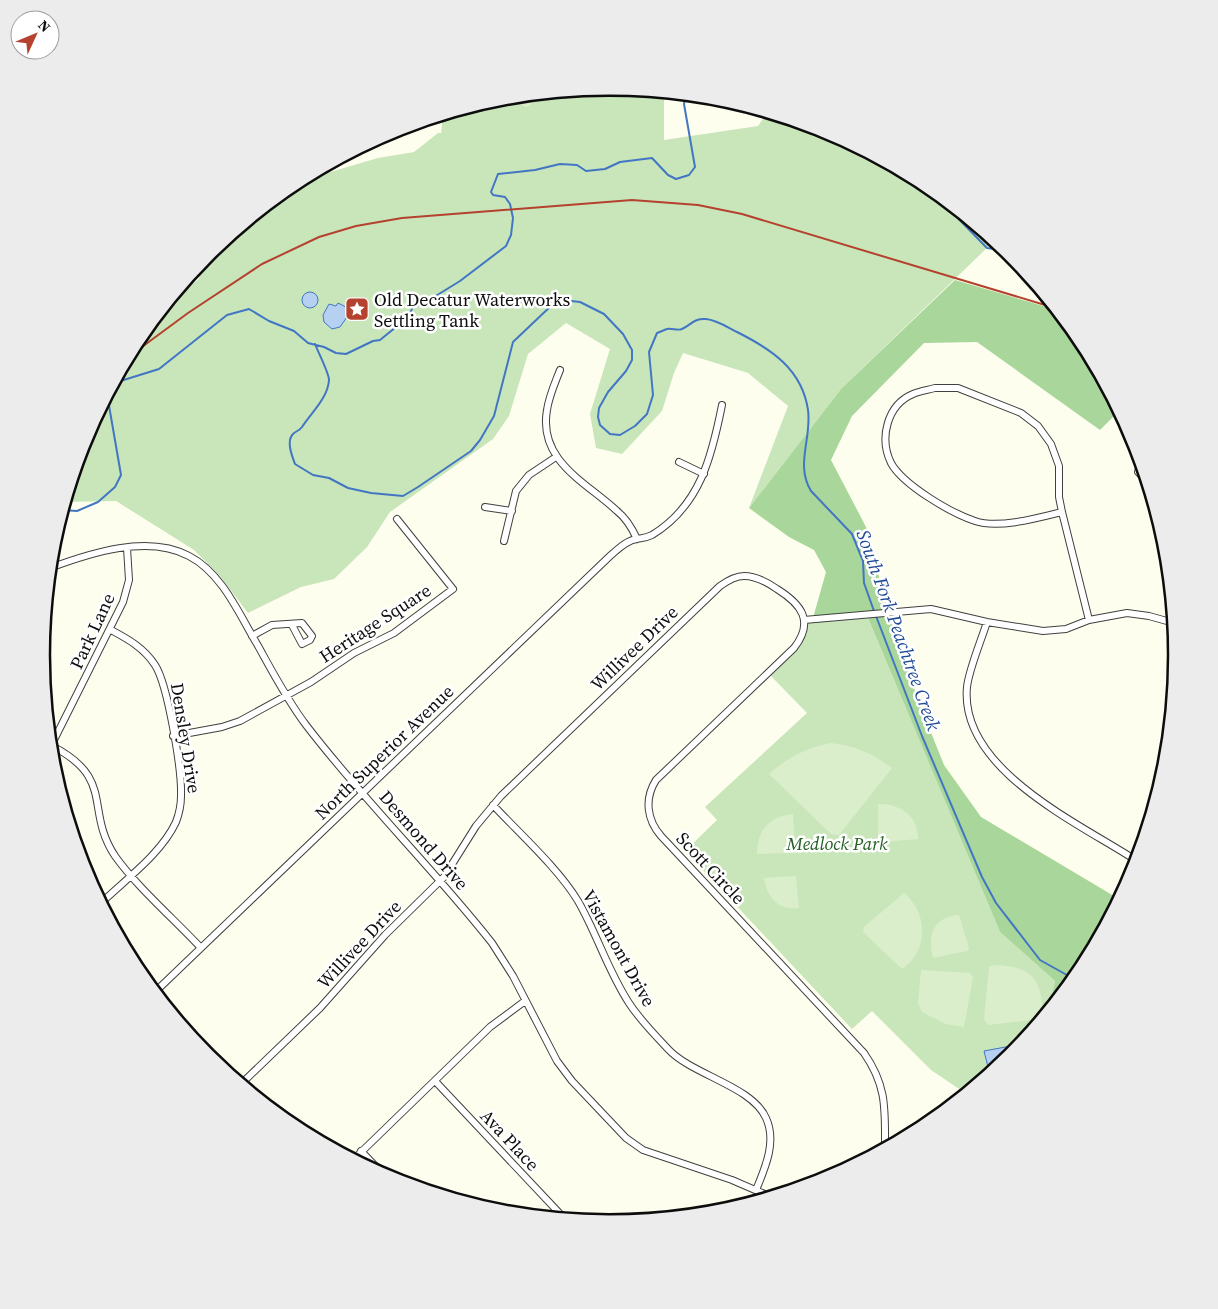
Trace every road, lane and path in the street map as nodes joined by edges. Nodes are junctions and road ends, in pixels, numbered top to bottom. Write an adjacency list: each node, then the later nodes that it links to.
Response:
1 (560, 370): 3 (street)
2 (722, 405): 5 (street, North Superior Avenue)
3 (556, 457): 7 (street); 10 (street)
4 (679, 462): 5 (street)
5 (704, 474): 10 (street, North Superior Avenue)
6 (485, 507): 7 (street)
7 (512, 511): 11 (street)
8 (1062, 512): 8 (street); 15 (street)
9 (397, 519): 21 (street, Heritage Square)
10 (637, 538): 25 (street, North Superior Avenue)
11 (504, 541)
12 (127, 548): 13 (street, Desmond Drive); 19 (street, Park Lane); 20 (street, Desmond Drive)
13 (58, 566)
14 (804, 620): 17 (street); 26 (street, Willivee Drive); 36 (street, Scott Circle)
15 (1089, 620): 16 (street); 17 (street)
16 (1167, 621)
17 (986, 622): 27 (street)
18 (292, 625): 20 (street)
19 (110, 630): 22 (street, Park Lane); 23 (street, Densley Drive)
20 (252, 636): 21 (street, Desmond Drive)
21 (285, 694): 23 (street); 25 (street, Desmond Drive)
22 (56, 736)
23 (173, 736): 28 (street, Densley Drive)
24 (59, 751): 28 (street)
25 (363, 793): 29 (street, Desmond Drive); 31 (street, North Superior Avenue)
26 (493, 804): 29 (street, Willivee Drive); 40 (street, Vistamont Drive)
27 (1129, 856)
28 (131, 874): 30 (street, Densley Drive); 31 (street)
29 (440, 881): 33 (street, Desmond Drive); 34 (street, Willivee Drive)
30 (106, 898)
31 (201, 948): 32 (street, North Superior Avenue)
32 (160, 987)
33 (526, 1001): 35 (street); 40 (street, Desmond Drive)
34 (246, 1080)
35 (435, 1081): 37 (street); 42 (street, Ava Place)
36 (885, 1141)
37 (361, 1152): 38 (street); 39 (street)
38 (359, 1154)
39 (368, 1158)
40 (756, 1190): 41 (street, Desmond Drive)
41 (761, 1192)
42 (557, 1211)

